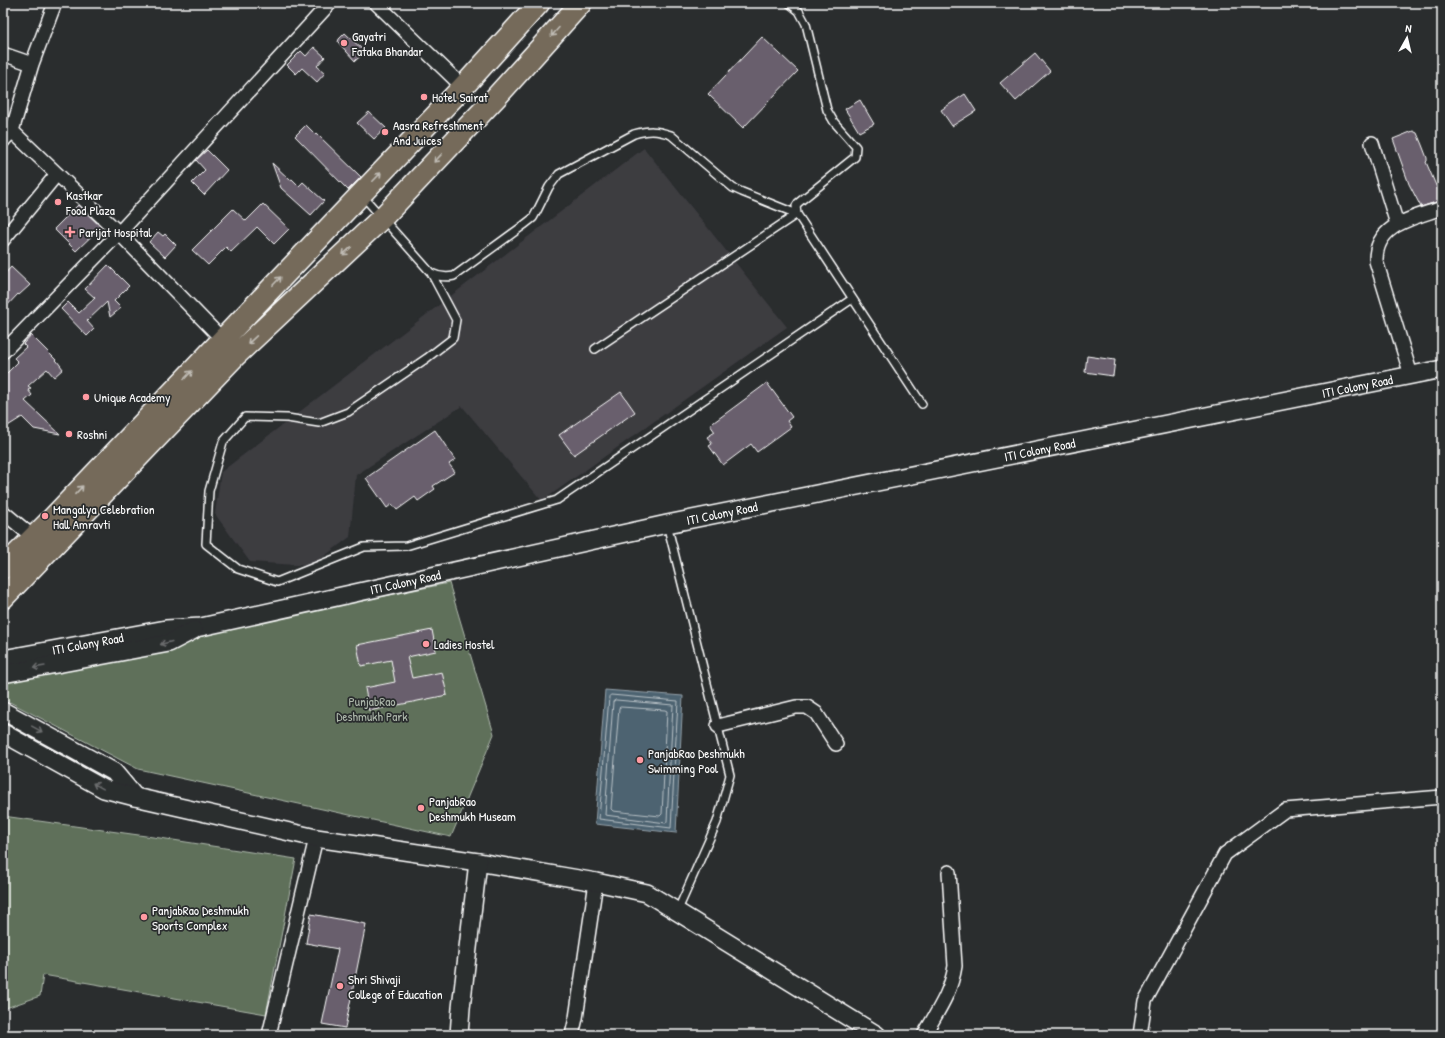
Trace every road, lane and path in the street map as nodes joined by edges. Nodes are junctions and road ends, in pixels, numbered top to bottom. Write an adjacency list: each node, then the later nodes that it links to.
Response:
1 (330, 3): 18 (street)
2 (376, 3): 9 (street)
3 (539, 3): 9 (main road)
4 (581, 3): 16 (main road, one-way to 16)
5 (789, 3): 15 (lane)
6 (51, 4): 8 (street)
7 (3, 54): 8 (street)
8 (32, 64): 10 (street)
9 (463, 87): 13 (main road, one-way to 9)
10 (6, 133): 12 (street)
11 (1372, 143): 17 (street)
12 (57, 174): 18 (street); 19 (street)
13 (361, 194): 16 (lane); 22 (main road, one-way to 13)
14 (1442, 208): 17 (street)
15 (797, 214): 20 (lane); 21 (lane); 23 (lane)
16 (383, 217): 20 (lane); 30 (main road, one-way to 30)
17 (1397, 224): 26 (street)
18 (119, 233): 22 (street); 24 (street)
19 (3, 240)
20 (431, 273): 21 (lane)
21 (852, 299): 27 (lane)
22 (222, 339): 30 (main road, one-way to 22)
23 (595, 349)
24 (3, 352)
25 (1442, 369): 26 (street, ITI Colony Road)
26 (1411, 375): 29 (street, ITI Colony Road)
27 (922, 404)
28 (3, 512): 31 (street)
29 (667, 524): 34 (street, ITI Colony Road); 38 (lane)
30 (56, 528): 31 (main road); 33 (main road)
31 (33, 537): 32 (main road)
32 (3, 568)
33 (3, 598)
34 (202, 626): 35 (street, ITI Colony Road); 36 (street, one-way to 36)
35 (3, 659)
36 (3, 674)
37 (3, 711): 41 (street, one-way to 41)
38 (718, 726): 40 (street); 47 (lane)
39 (3, 733): 41 (street, one-way to 39)
40 (836, 744)
41 (135, 797): 43 (street)
42 (1442, 797): 53 (street)
43 (316, 838): 44 (street); 48 (street)
44 (478, 862): 46 (street); 49 (street)
45 (949, 872): 52 (street)
46 (596, 882): 47 (street); 50 (street)
47 (677, 912): 51 (street)
48 (269, 1035)
49 (459, 1035)
50 (572, 1035)
51 (877, 1035)
52 (924, 1035)
53 (1140, 1035)

